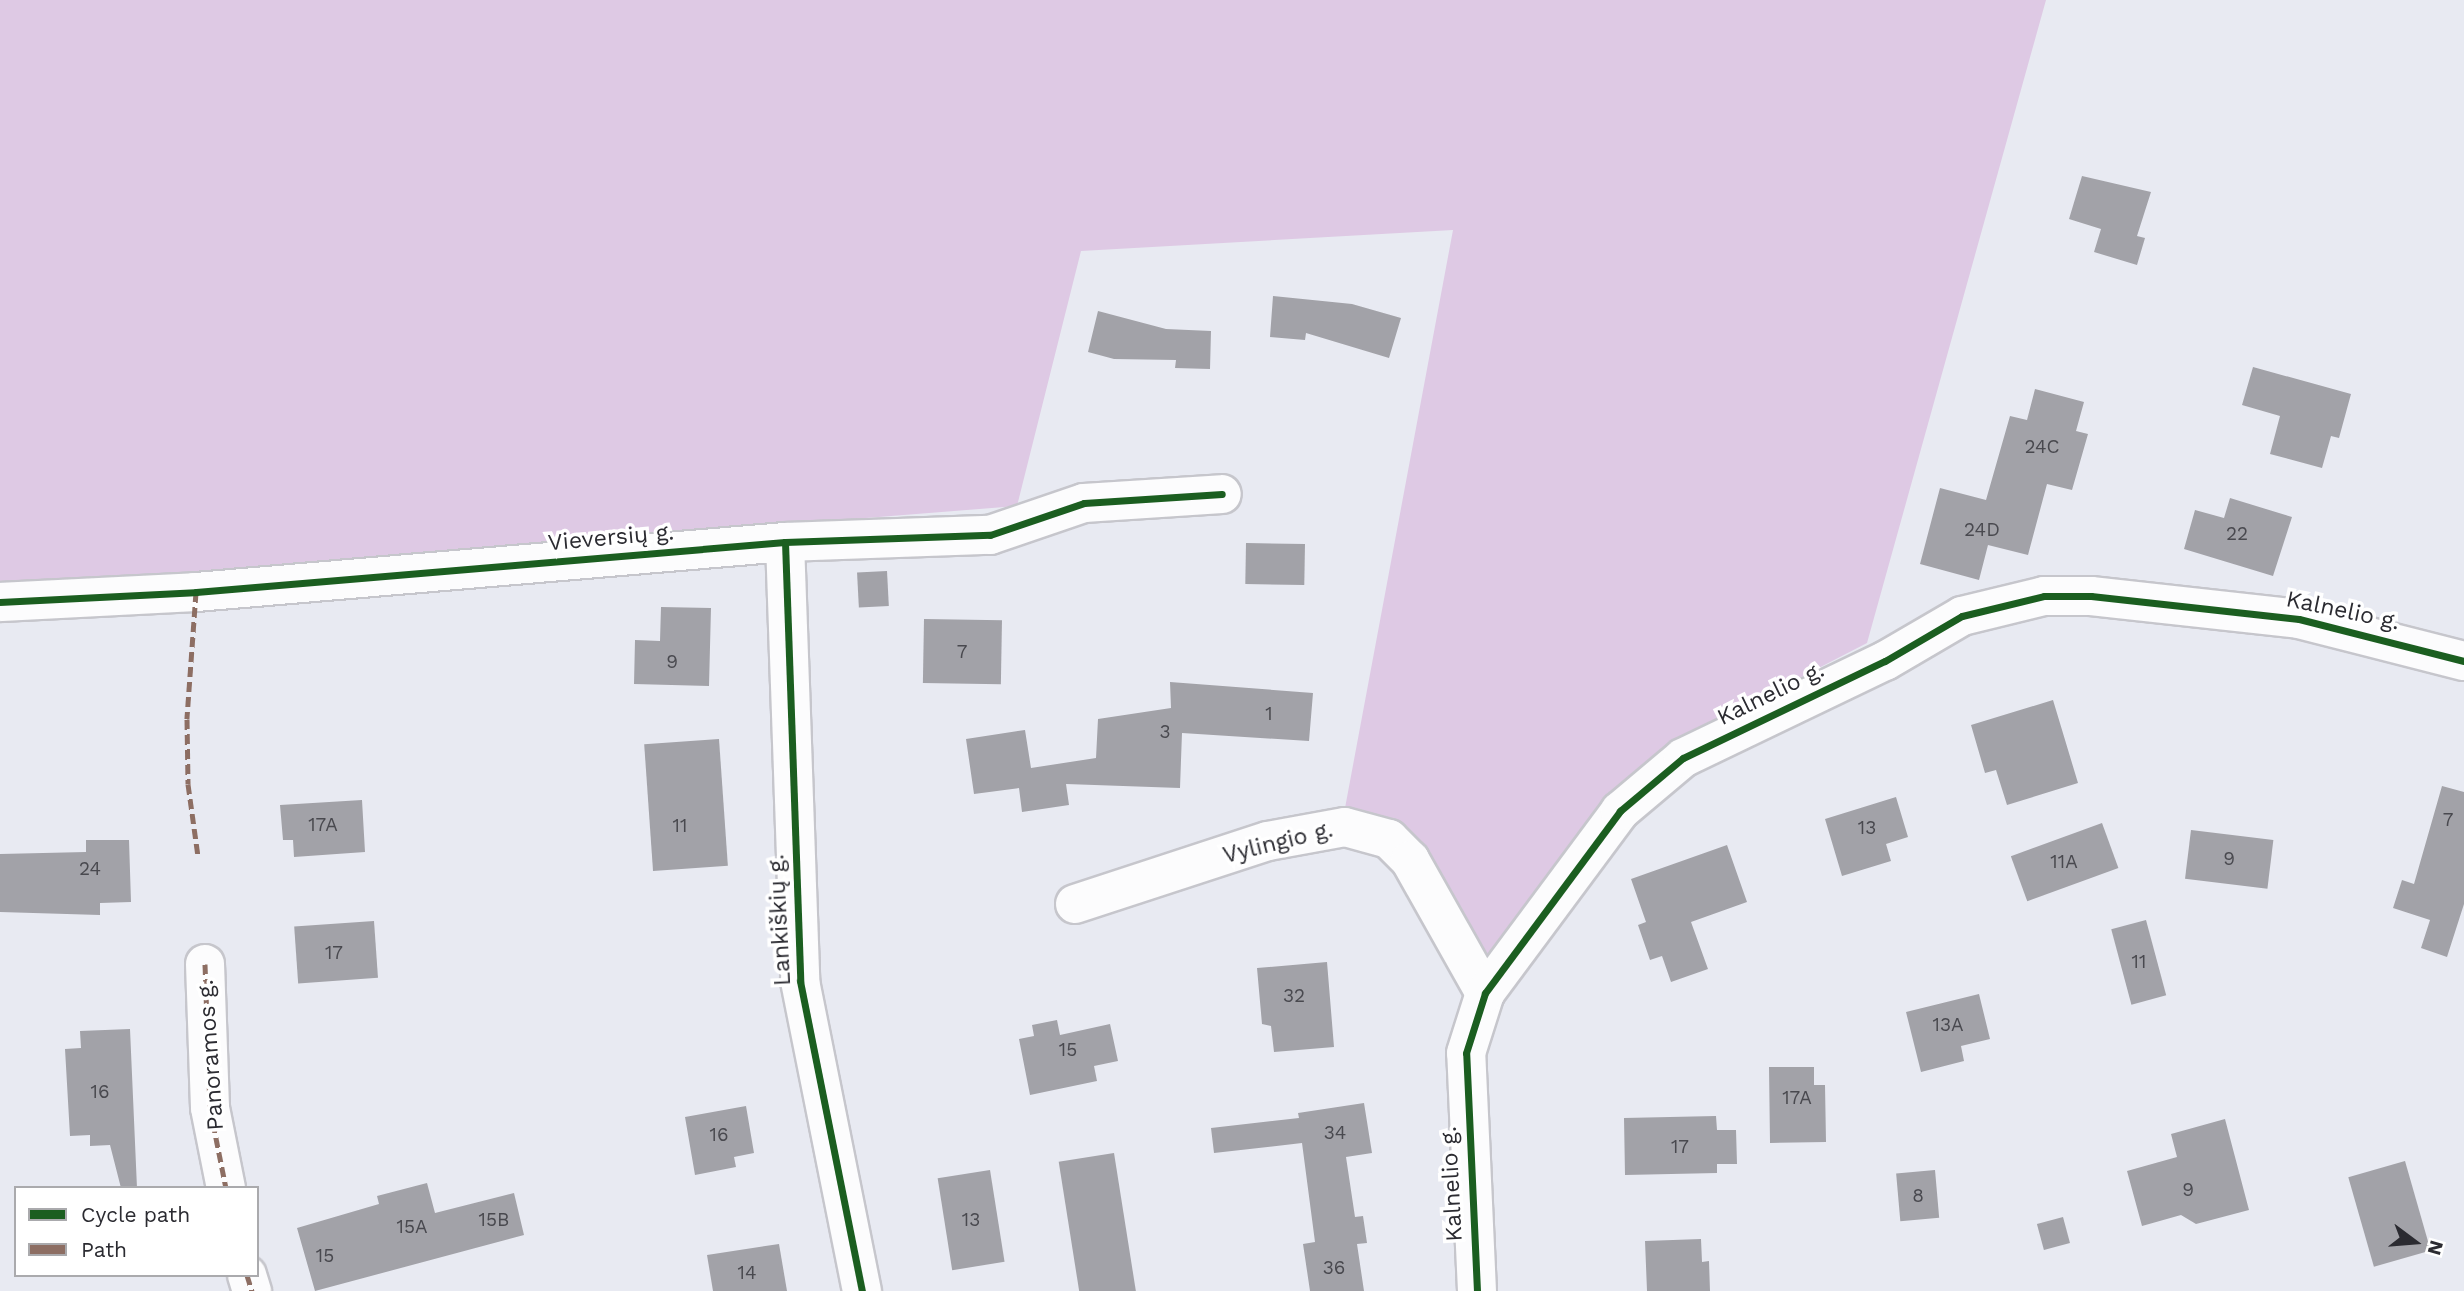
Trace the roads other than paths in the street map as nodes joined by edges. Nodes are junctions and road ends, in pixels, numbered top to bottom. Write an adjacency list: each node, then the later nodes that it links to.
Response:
1 (1222, 494): 2 (street, Vieversių g.)
2 (785, 542): 3 (street, Vieversių g.); 9 (street, Lankiškių g.)
3 (0, 602)
4 (2464, 661): 7 (street, Kalnelio g.)
5 (1074, 904): 7 (street, Vylingio g.)
6 (205, 964): 8 (street, Panoramos g.)
7 (1485, 993): 10 (street, Kalnelio g.)
8 (226, 1186)
9 (862, 1291)
10 (1477, 1291)

